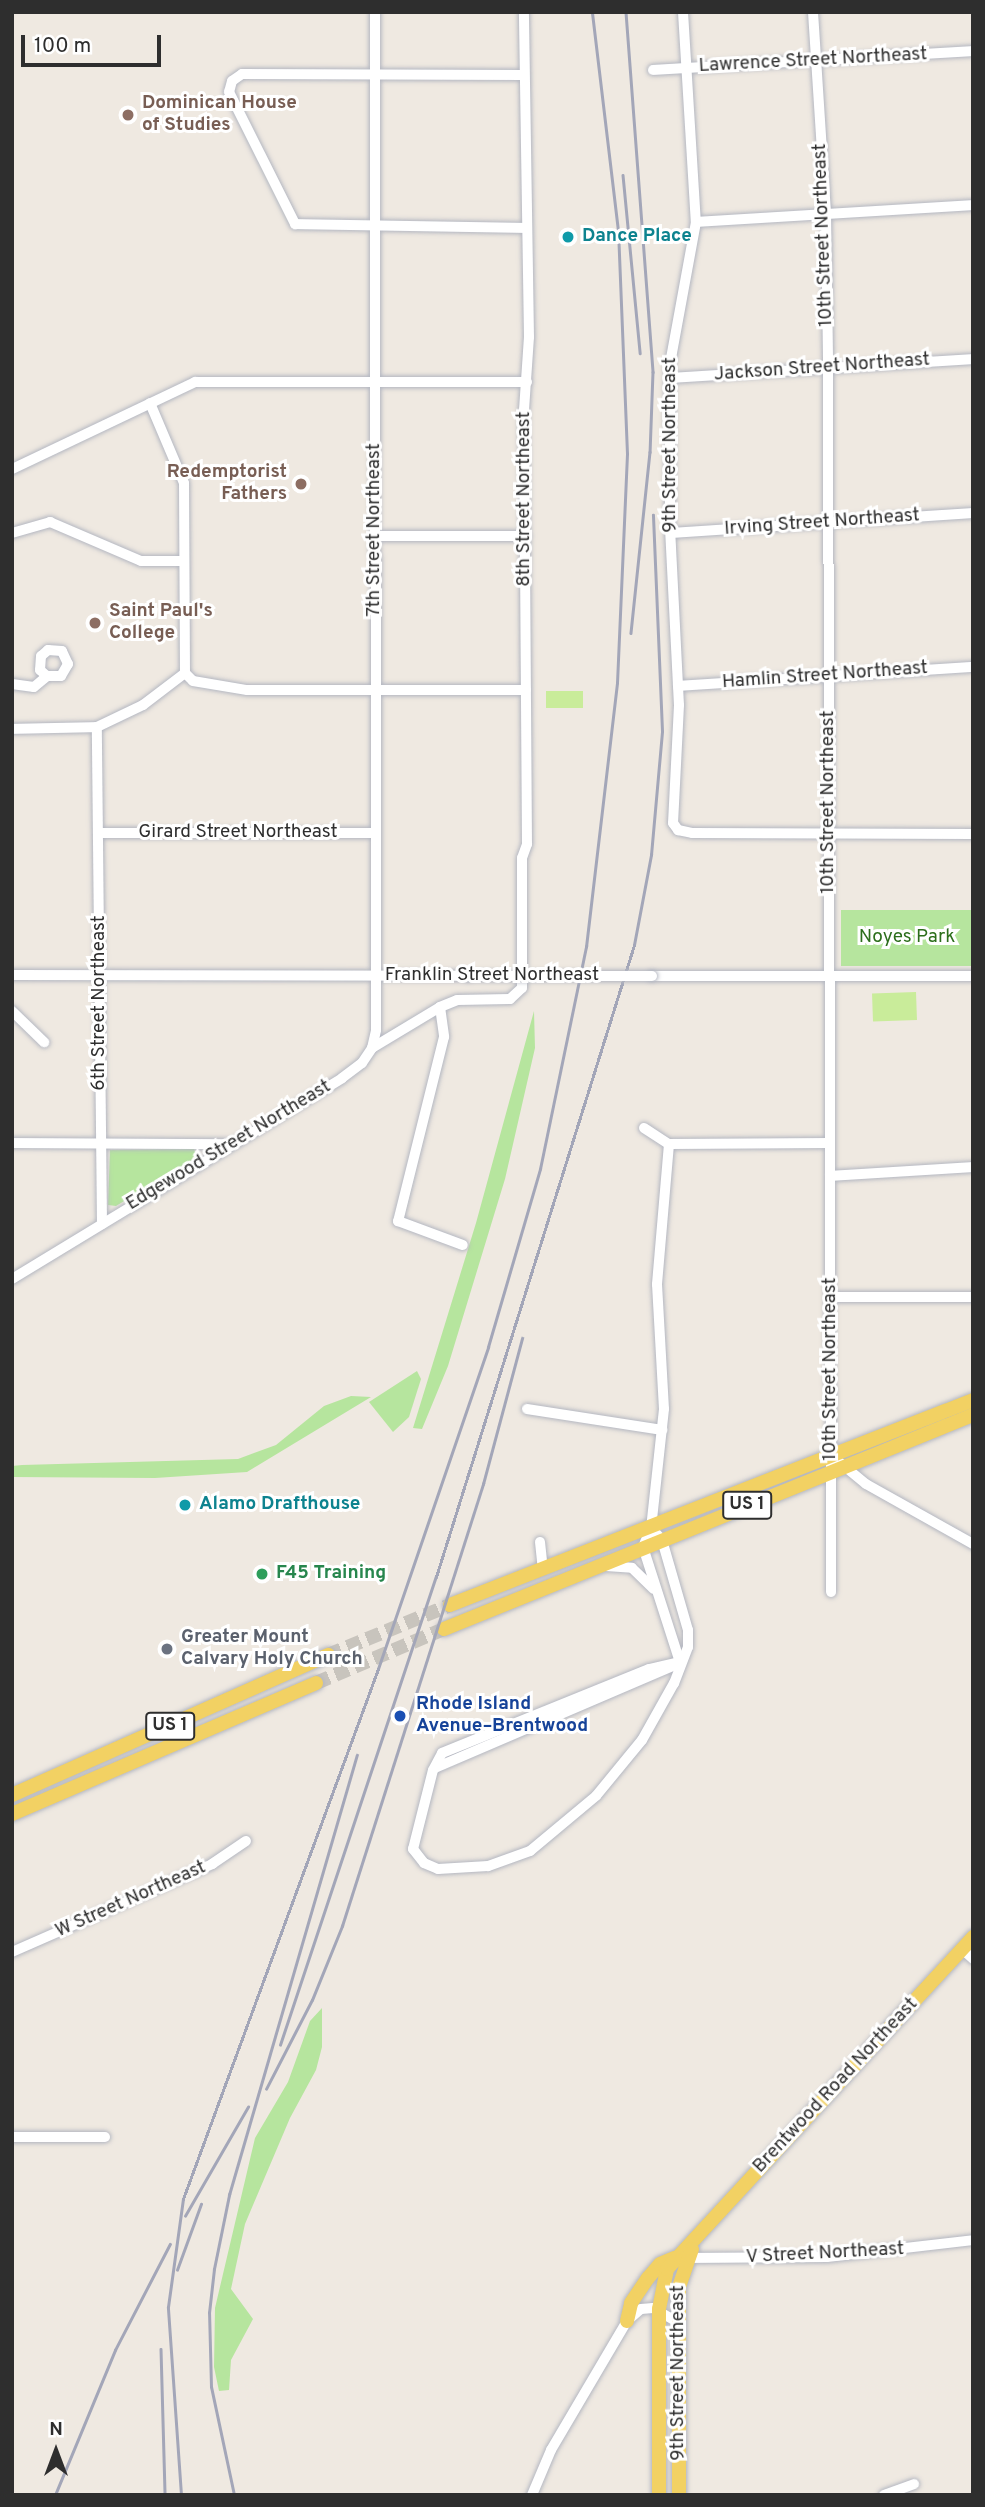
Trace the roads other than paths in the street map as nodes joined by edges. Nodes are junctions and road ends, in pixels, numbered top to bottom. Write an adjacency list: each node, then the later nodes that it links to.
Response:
1 (375, 12): 9 (street, 7th Street Northeast)
2 (524, 12): 10 (street, 8th Street Northeast)
3 (683, 12): 7 (street, 9th Street Northeast)
4 (813, 12): 6 (street, 10th Street Northeast)
5 (973, 51): 6 (street, Lawrence Street Northeast)
6 (817, 61): 7 (street, Lawrence Street Northeast); 12 (street, 10th Street Northeast)
7 (686, 69): 8 (street, Lawrence Street Northeast); 13 (street, 9th Street Northeast)
8 (653, 70)
9 (375, 75): 10 (street); 14 (street, 7th Street Northeast); 14 (street)
10 (524, 75): 15 (street, 8th Street Northeast)
11 (973, 205): 12 (street)
12 (826, 214): 13 (street); 17 (street, 10th Street Northeast)
13 (695, 222): 18 (street, 9th Street Northeast)
14 (375, 228): 15 (street); 19 (street, 7th Street Northeast)
15 (524, 228): 20 (street, 8th Street Northeast)
16 (973, 359): 17 (street, Jackson Street Northeast)
17 (827, 367): 18 (street, Jackson Street Northeast); 24 (street, 10th Street Northeast)
18 (671, 378): 26 (street, 9th Street Northeast)
19 (375, 382): 20 (street); 21 (street); 28 (street, 7th Street Northeast)
20 (527, 382): 27 (street, 8th Street Northeast)
21 (150, 403): 22 (street); 29 (street)
22 (12, 469)
23 (973, 513): 24 (street, Irving Street Northeast)
24 (827, 522): 26 (street, Irving Street Northeast); 32 (street, 10th Street Northeast)
25 (12, 533): 29 (street)
26 (671, 533): 35 (street, 9th Street Northeast)
27 (526, 536): 28 (street); 37 (street, 8th Street Northeast)
28 (375, 537): 36 (street, 7th Street Northeast)
29 (184, 561): 31 (street)
30 (973, 667): 32 (street, Hamlin Street Northeast)
31 (185, 673): 36 (street); 38 (street)
32 (828, 676): 35 (street, Hamlin Street Northeast); 42 (street, 10th Street Northeast)
33 (47, 677): 34 (street)
34 (12, 684)
35 (678, 686): 42 (street, 9th Street Northeast)
36 (376, 689): 37 (street); 41 (street, 7th Street Northeast)
37 (526, 690): 49 (street, 8th Street Northeast)
38 (97, 726): 39 (street); 40 (street, 6th Street Northeast)
39 (12, 729)
40 (100, 833): 41 (street, Girard Street Northeast); 45 (street, 6th Street Northeast)
41 (376, 833): 48 (street, 7th Street Northeast)
42 (829, 833): 43 (street); 46 (street, 10th Street Northeast)
43 (973, 834)
44 (12, 975): 45 (street, Franklin Street Northeast)
45 (100, 976): 48 (street, Franklin Street Northeast); 55 (street, 6th Street Northeast)
46 (830, 976): 47 (street, Franklin Street Northeast); 48 (street, Franklin Street Northeast, bridge); 57 (street, 10th Street Northeast)
47 (973, 976)
48 (376, 977): 53 (street, 7th Street Northeast)
49 (522, 985): 50 (street, Edgewood Street Northeast)
50 (440, 1007): 53 (street, Edgewood Street Northeast); 63 (street)
51 (12, 1011): 52 (street)
52 (44, 1042)
53 (372, 1048): 58 (street, Edgewood Street Northeast)
54 (644, 1128): 59 (street)
55 (100, 1142): 56 (street); 58 (street); 62 (street, 6th Street Northeast)
56 (12, 1143)
57 (830, 1143): 59 (street); 61 (street, 10th Street Northeast)
58 (232, 1144): 62 (street, Edgewood Street Northeast)
59 (669, 1144): 70 (street)
60 (973, 1167): 61 (street)
61 (831, 1176): 65 (street, 10th Street Northeast)
62 (102, 1224): 64 (street, Edgewood Street Northeast)
63 (463, 1245)
64 (12, 1279)
65 (831, 1297): 66 (street); 71 (street, 10th Street Northeast)
66 (973, 1297)
67 (973, 1400): 71 (main road, US 1)
68 (527, 1409): 70 (street)
69 (973, 1415): 71 (main road, US 1)
70 (662, 1430): 72 (street)
71 (836, 1464): 72 (main road, US 1); 73 (main road, US 1); 75 (street); 79 (street, 10th Street Northeast)
72 (651, 1528): 73 (street); 76 (street); 78 (main road, US 1)
73 (662, 1540): 76 (main road, US 1); 84 (street)
74 (540, 1542): 78 (street)
75 (973, 1544)
76 (643, 1547): 77 (main road, US 1); 80 (street)
77 (590, 1568): 80 (street); 82 (main road, US 1)
78 (543, 1569): 81 (main road, US 1)
79 (831, 1592)
80 (662, 1602): 84 (street)
81 (450, 1605)
82 (444, 1629)
83 (328, 1655): 86 (main road, US 1)
84 (680, 1662): 84 (street)
85 (316, 1683): 87 (main road, US 1)
86 (12, 1796)
87 (12, 1814)
88 (246, 1841): 90 (street, W Street Northeast)
89 (973, 1937): 91 (main road, Brentwood Road Northeast)
90 (12, 1952)
91 (967, 1954): 94 (main road, Brentwood Road Northeast)
92 (12, 2137): 93 (street)
93 (104, 2137)
94 (699, 2235): 96 (main road, 9th Street Northeast)
95 (973, 2241): 96 (street, V Street Northeast)
96 (681, 2258): 97 (main road, 9th Street Northeast); 98 (main road); 99 (main road, 9th Street Northeast)
97 (659, 2309): 98 (street); 99 (street); 102 (main road, 9th Street Northeast)
98 (627, 2321): 101 (street)
99 (679, 2323): 103 (main road, 9th Street Northeast)
100 (914, 2484): 104 (street)
101 (532, 2495)
102 (659, 2495)
103 (679, 2495)
104 (884, 2495)

